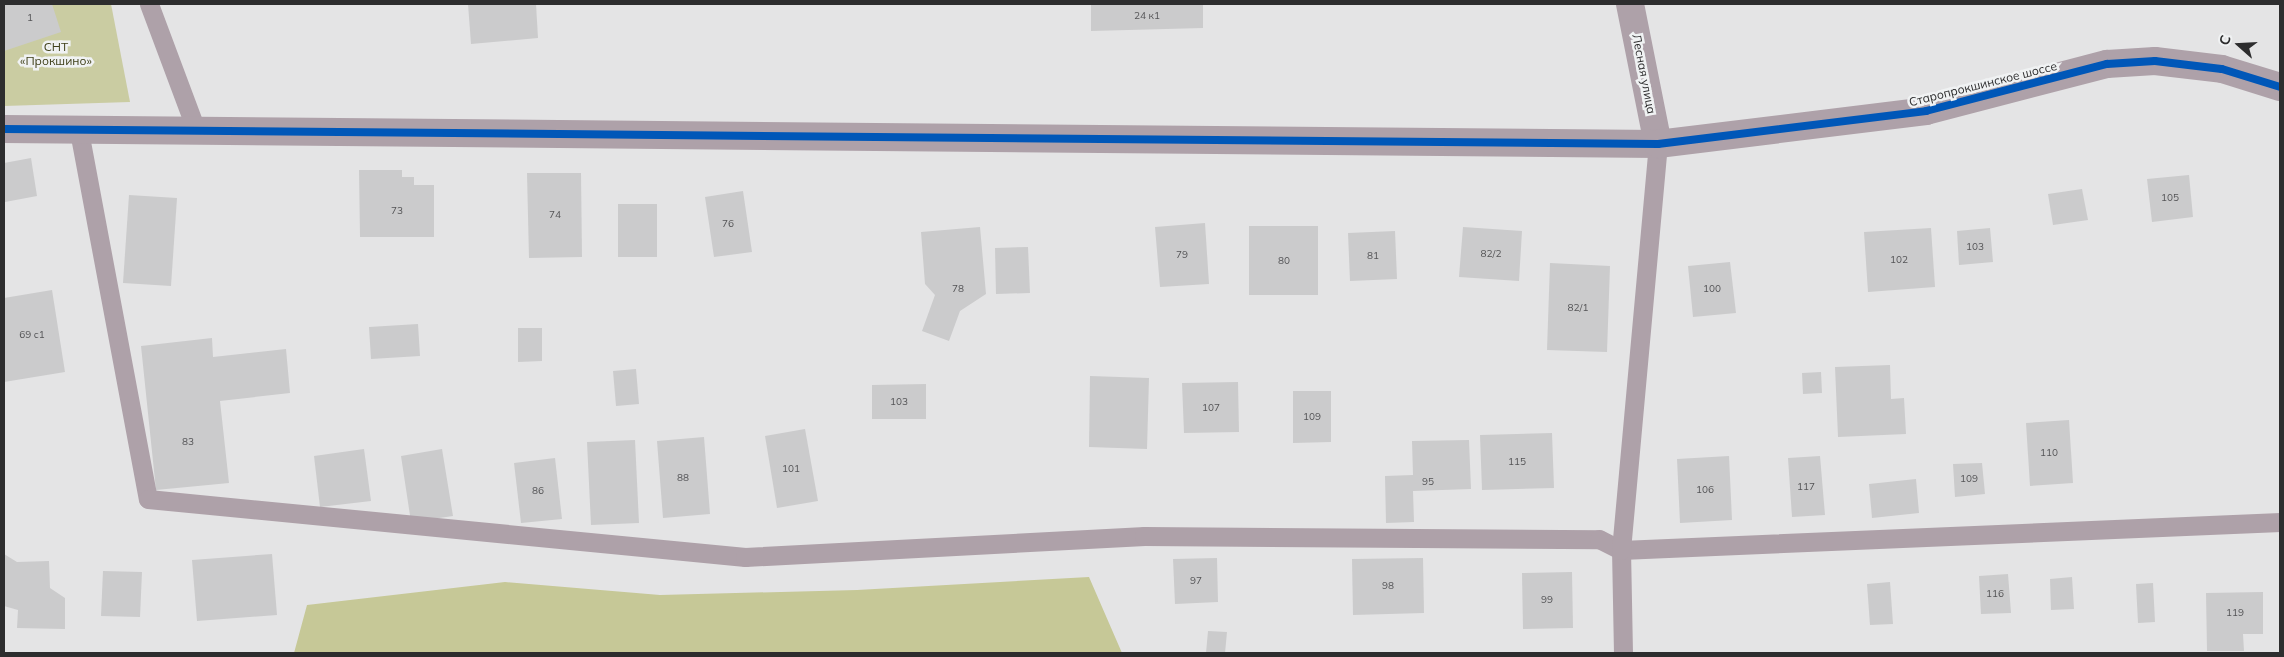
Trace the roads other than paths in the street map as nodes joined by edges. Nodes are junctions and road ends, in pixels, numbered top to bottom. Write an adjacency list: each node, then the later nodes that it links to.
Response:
1 (150, 4): 5 (lane)
2 (1630, 4): 7 (street, Лесная улица)
3 (2280, 87): 7 (street, Старопрокшинское шоссе)
4 (4, 129): 6 (street, Старопрокшинское шоссе)
5 (196, 130): 6 (street, Старопрокшинское шоссе); 7 (street, Старопрокшинское шоссе)
6 (79, 131): 9 (lane)
7 (1658, 144): 9 (lane)
8 (2280, 522): 9 (lane)
9 (1621, 550): 10 (lane)
10 (1623, 653)

